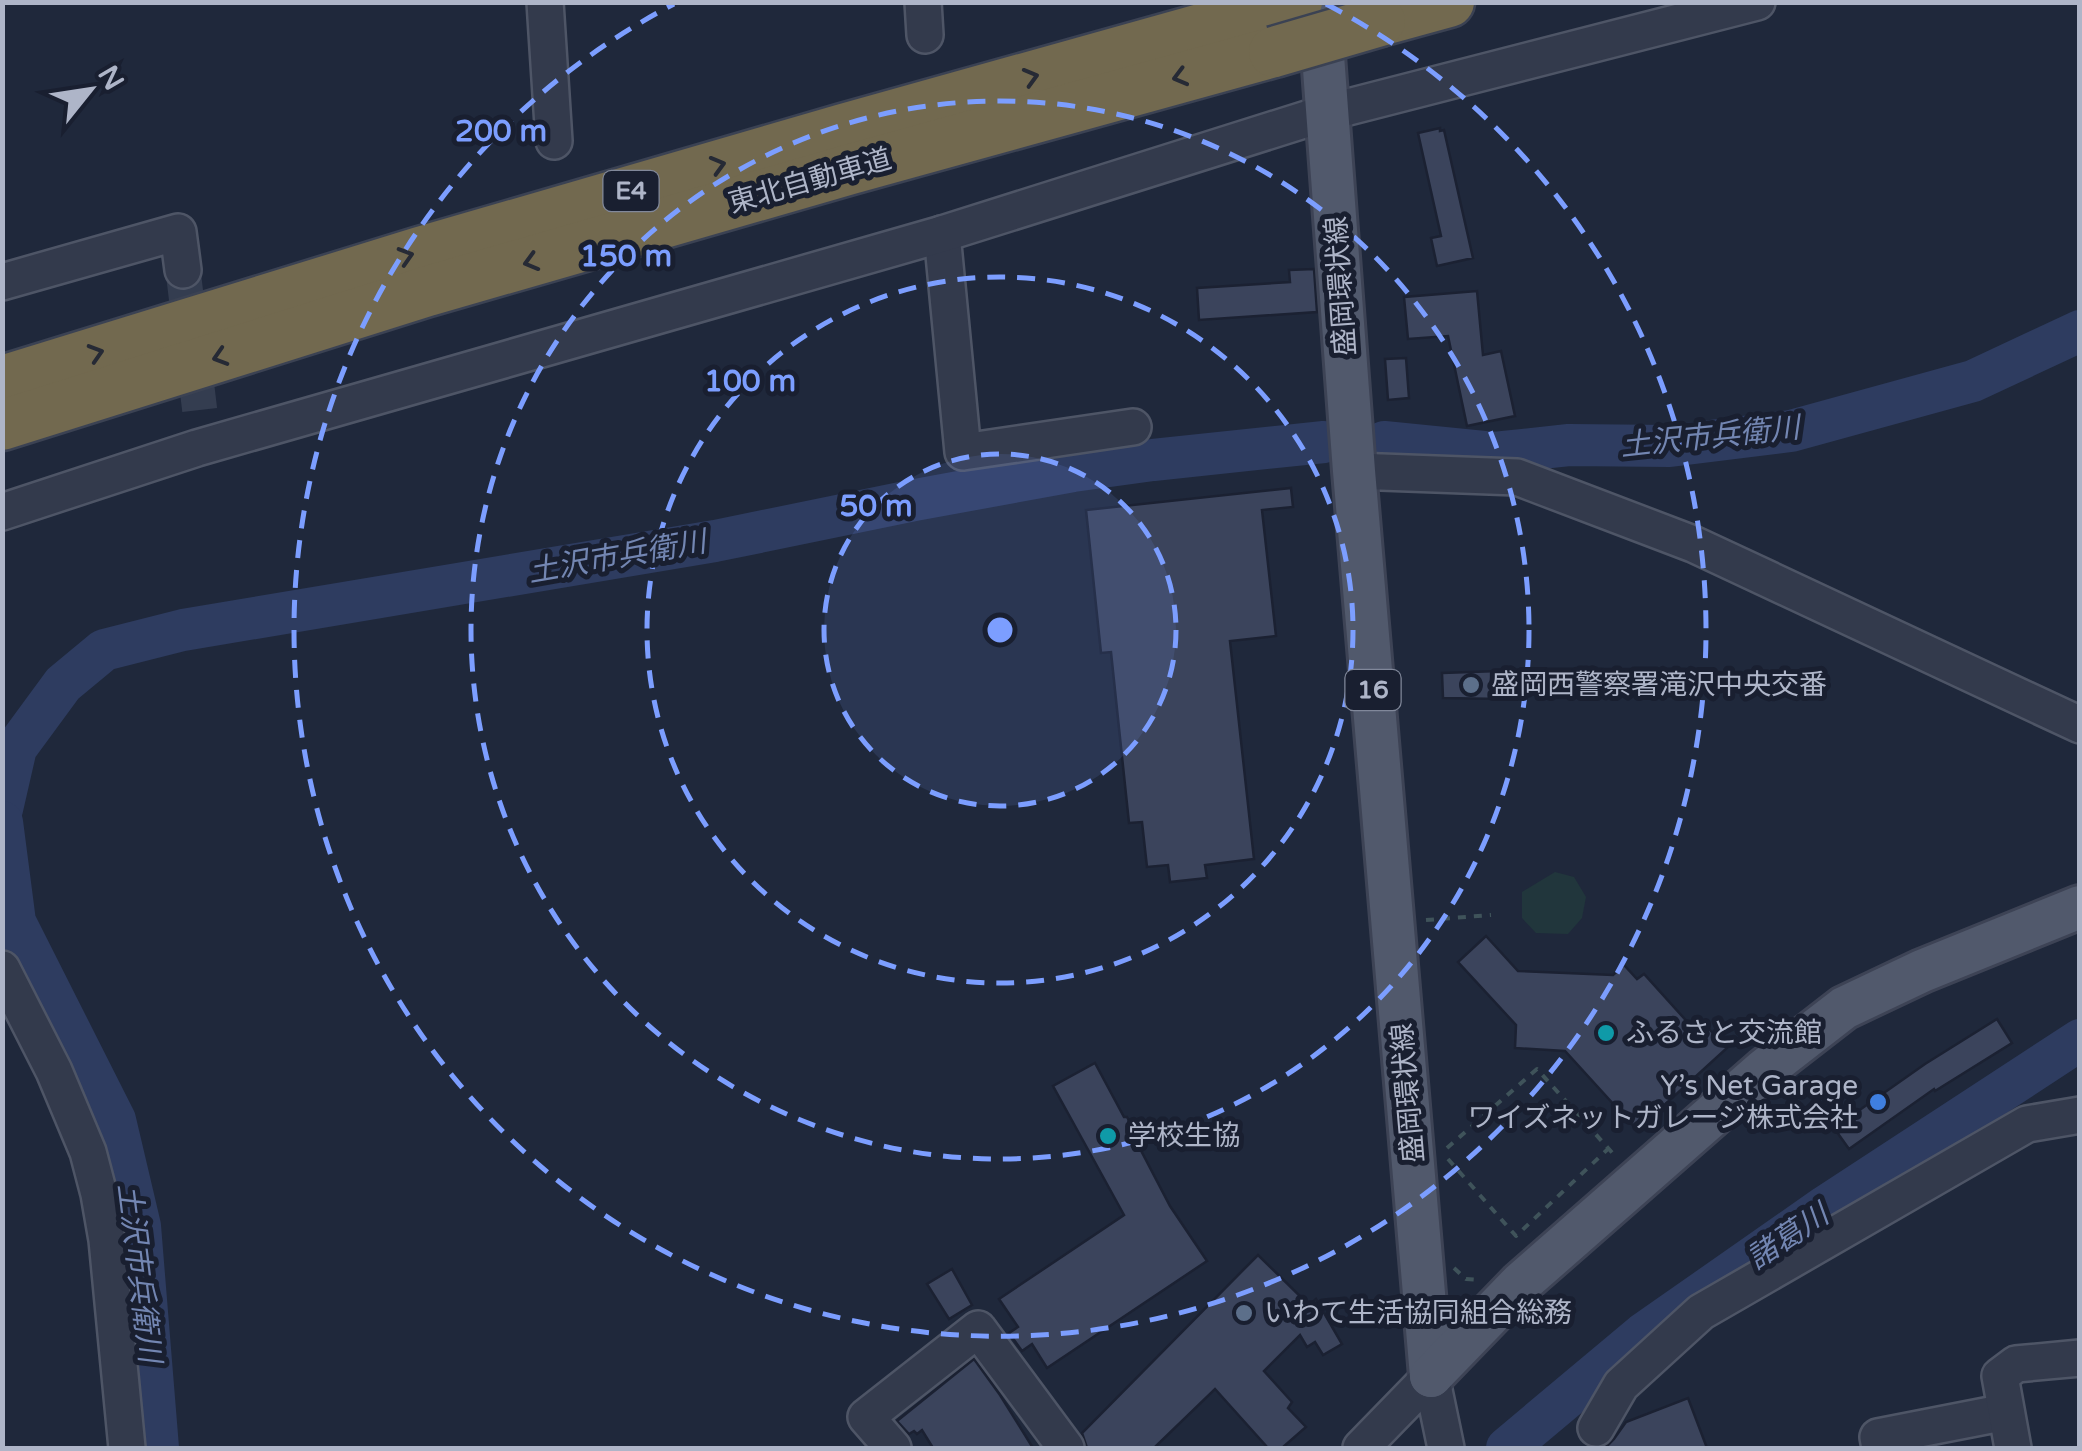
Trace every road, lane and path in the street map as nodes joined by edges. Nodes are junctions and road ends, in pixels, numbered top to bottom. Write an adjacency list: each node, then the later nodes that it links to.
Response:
1 (545, 2): 7 (street)
2 (1320, 2): 6 (main road, 盛岡環状線 / 16)
3 (1448, 2): 5 (highway, 東北自動車道 / E4, bridge)
4 (1757, 2): 6 (street)
5 (1278, 22): 11 (highway, 東北自動車道 / E4, one-way to 5); 12 (highway, 東北自動車道 / E4, one-way to 12)
6 (1329, 112): 8 (street); 14 (main road, 盛岡環状線 / 16)
7 (554, 141)
8 (942, 234): 13 (street); 15 (street)
9 (183, 270): 10 (street)
10 (2, 282)
11 (2, 382)
12 (2, 425)
13 (1133, 427)
14 (1354, 471): 16 (street); 30 (main road, 盛岡環状線 / 16)
15 (2, 512)
16 (2080, 724)
17 (2080, 908): 30 (main road)
18 (1491, 915): 19 (path)
19 (1424, 920)
20 (2, 969): 34 (street)
21 (2080, 1115): 32 (street)
22 (1441, 1136): 24 (path)
23 (1608, 1148): 24 (path); 24 (path); 25 (path)
24 (1442, 1153): 26 (path)
25 (1624, 1165)
26 (1443, 1170)
27 (1448, 1256): 28 (path)
28 (1484, 1280)
29 (2080, 1358): 31 (street)
30 (1431, 1376): 33 (street); 37 (street)
31 (2006, 1412): 38 (street); 39 (street)
32 (1596, 1428)
33 (1445, 1447)
34 (127, 1448)
35 (893, 1448): 36 (street)
36 (1066, 1448)
37 (1361, 1448)
38 (1880, 1448)
39 (2013, 1448)

